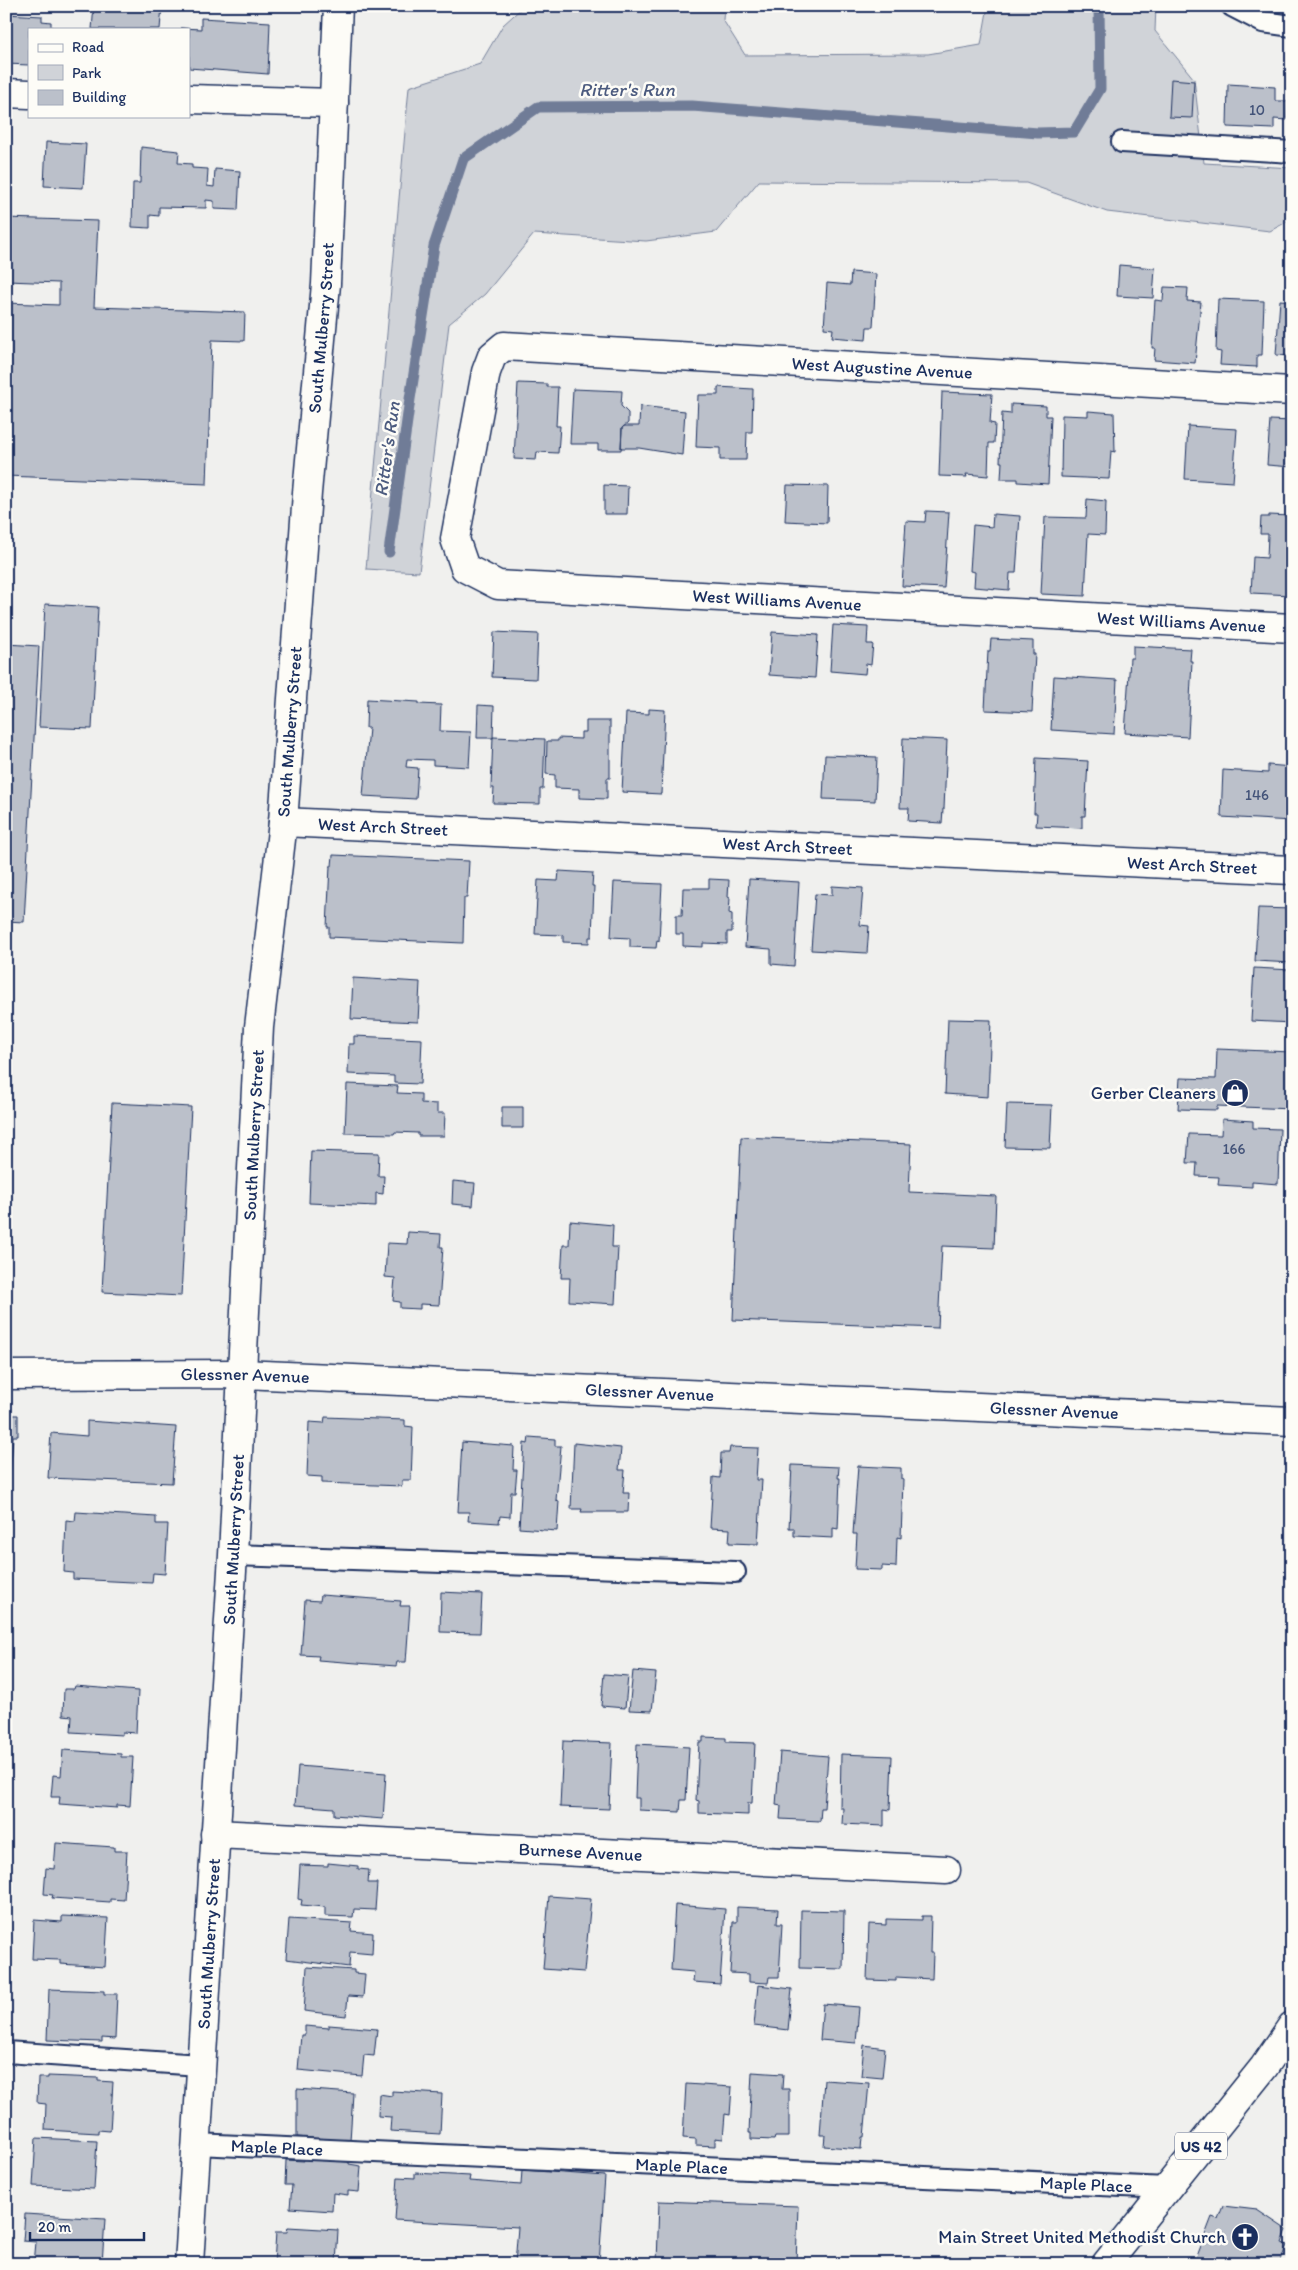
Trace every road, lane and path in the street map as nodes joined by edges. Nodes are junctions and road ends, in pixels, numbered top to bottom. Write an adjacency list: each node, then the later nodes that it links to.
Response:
1 (338, 6): 7 (street, South Mulberry Street)
2 (1232, 6): 3 (lane)
3 (1292, 26)
4 (6, 93): 5 (street)
5 (28, 94)
6 (190, 99): 7 (street)
7 (334, 103): 13 (street, South Mulberry Street)
8 (1122, 142): 9 (lane)
9 (1292, 152)
10 (486, 372): 11 (street, West Augustine Avenue); 12 (street, West Williams Avenue)
11 (1292, 392)
12 (1292, 628)
13 (283, 822): 14 (street, West Arch Street); 16 (street, South Mulberry Street)
14 (1292, 870)
15 (6, 1374): 16 (street, Glessner Avenue)
16 (241, 1374): 17 (street, Glessner Avenue); 18 (street, South Mulberry Street)
17 (1292, 1421)
18 (233, 1555): 19 (lane); 20 (street, South Mulberry Street)
19 (735, 1572)
20 (215, 1834): 21 (street, Burnese Avenue); 24 (street, South Mulberry Street)
21 (946, 1870)
22 (1292, 2026): 26 (street, US 42)
23 (6, 2052): 24 (lane)
24 (200, 2065): 25 (street, South Mulberry Street)
25 (196, 2144): 26 (lane, Maple Place); 27 (street, South Mulberry Street)
26 (1167, 2188): 28 (street, US 42)
27 (189, 2264)
28 (1106, 2264)

